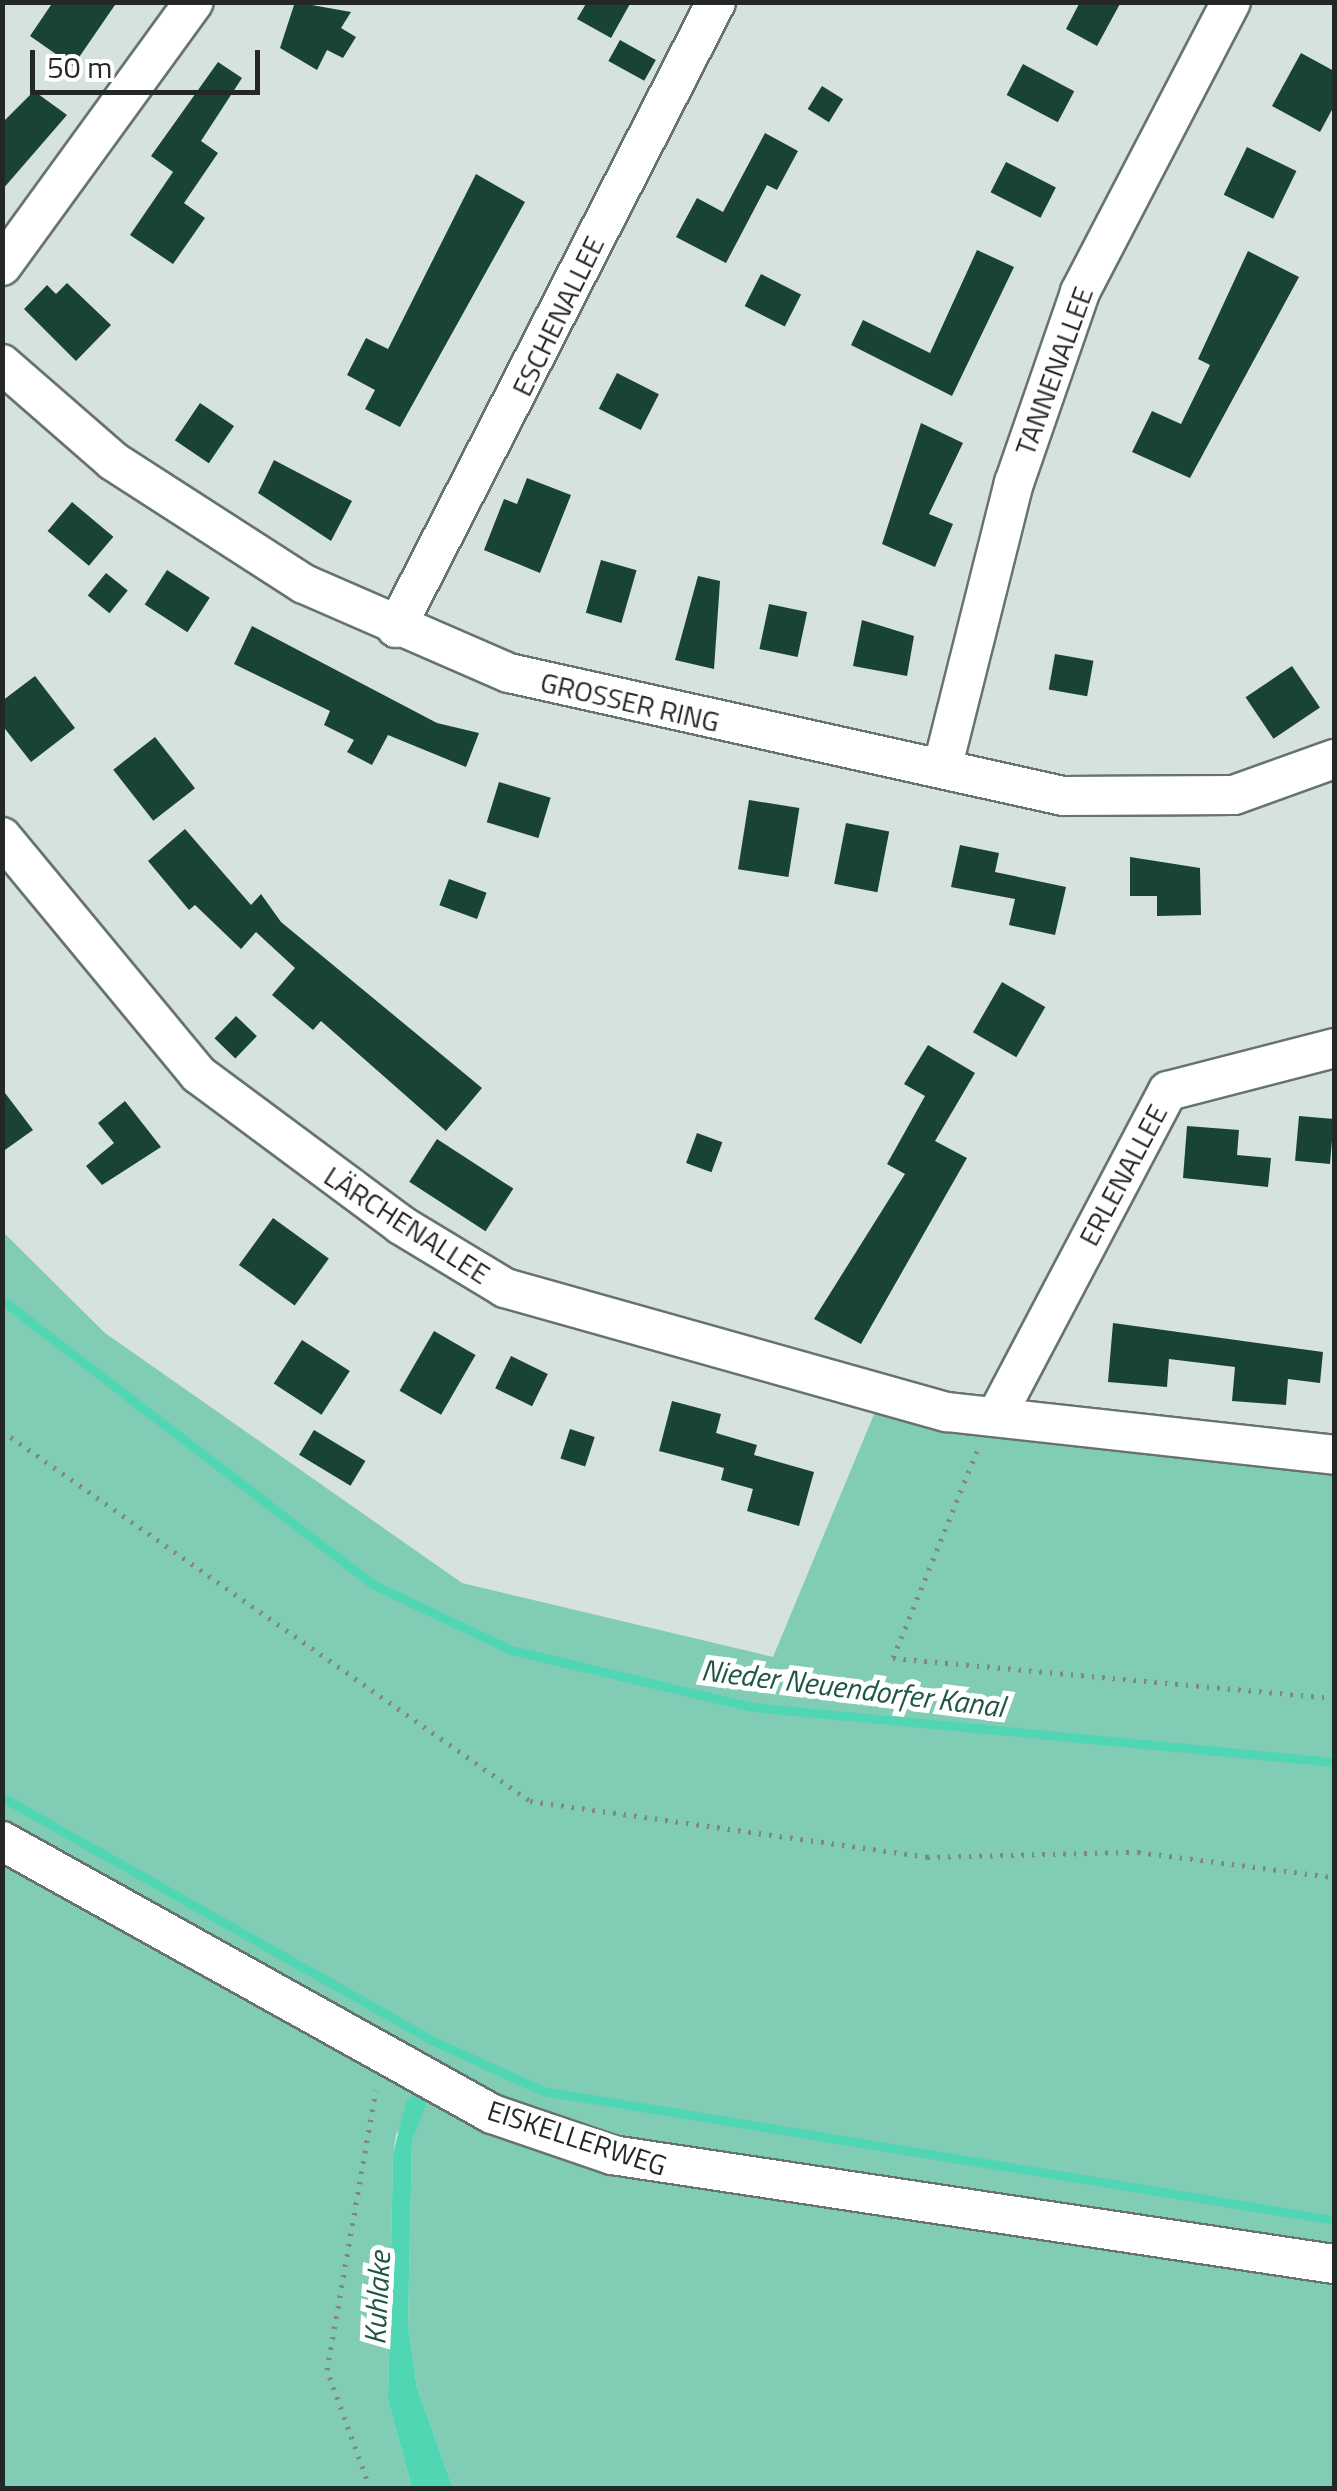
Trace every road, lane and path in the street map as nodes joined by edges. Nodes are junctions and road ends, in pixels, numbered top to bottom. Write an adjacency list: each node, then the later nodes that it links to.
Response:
1 (194, 2): 4 (street)
2 (716, 2): 6 (street, ESCHENALLEE)
3 (1232, 2): 8 (street, TANNENALLEE)
4 (2, 266)
5 (2, 364): 6 (street, GROSSER RING)
6 (396, 628): 8 (street, GROSSER RING)
7 (1334, 759): 8 (street, GROSSER RING)
8 (943, 766)
9 (2, 837): 11 (street, LÄRCHENALLEE)
10 (1334, 1048): 11 (street, ERLENALLEE)
11 (998, 1412): 13 (street, LÄRCHENALLEE); 14 (path)
12 (2, 1431): 16 (path)
13 (1334, 1455)
14 (1334, 1698)
15 (2, 1840): 17 (street, EISKELLERWEG)
16 (1334, 1878)
17 (382, 2057): 18 (street, EISKELLERWEG); 19 (path)
18 (1334, 2264)
19 (370, 2488)

